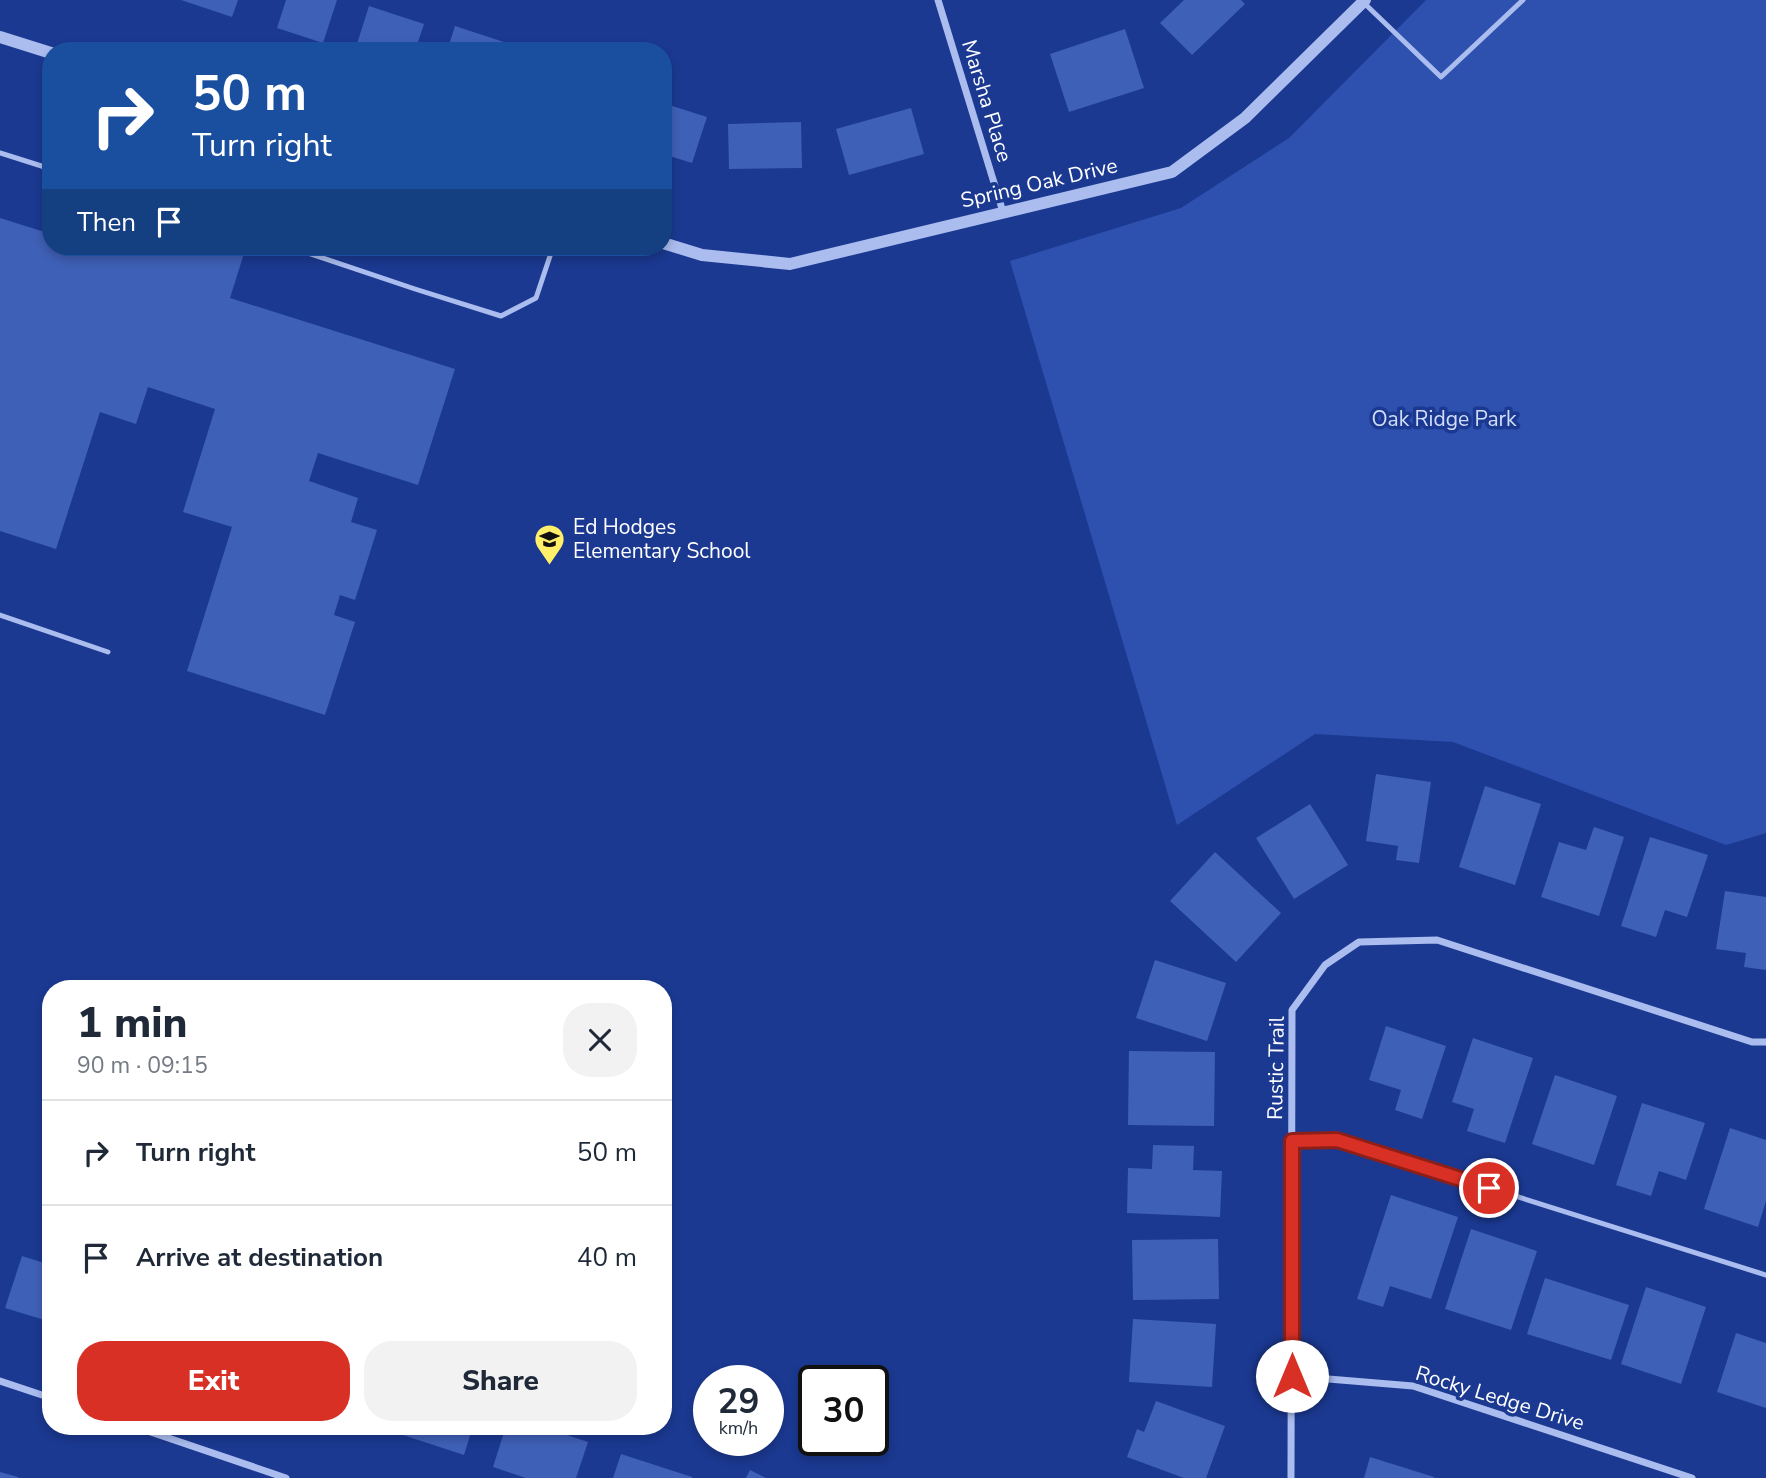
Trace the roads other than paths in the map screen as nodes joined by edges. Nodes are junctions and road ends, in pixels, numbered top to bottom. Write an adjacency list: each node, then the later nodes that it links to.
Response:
1 (938, 0): 8 (street, Marsha Place)
2 (1523, 0): 3 (lane)
3 (1364, 1): 8 (street, Spring Oak Drive)
4 (0, 37): 5 (street)
5 (42, 51)
6 (0, 153): 7 (lane)
7 (42, 166)
8 (1003, 212): 9 (street, Spring Oak Drive)
9 (672, 246)
10 (317, 256): 11 (lane)
11 (551, 256)
12 (0, 615): 13 (lane)
13 (108, 652)
14 (1766, 1042): 15 (street, Rustic Trail)
15 (1292, 1141): 16 (lane); 17 (street, Rustic Trail)
16 (1766, 1275)
17 (1292, 1376): 22 (street, Rustic Trail); 23 (street, Rocky Ledge Drive)
18 (0, 1381): 19 (street)
19 (42, 1395)
20 (159, 1435): 21 (street)
21 (286, 1478)
22 (1291, 1478)
23 (1692, 1478)

